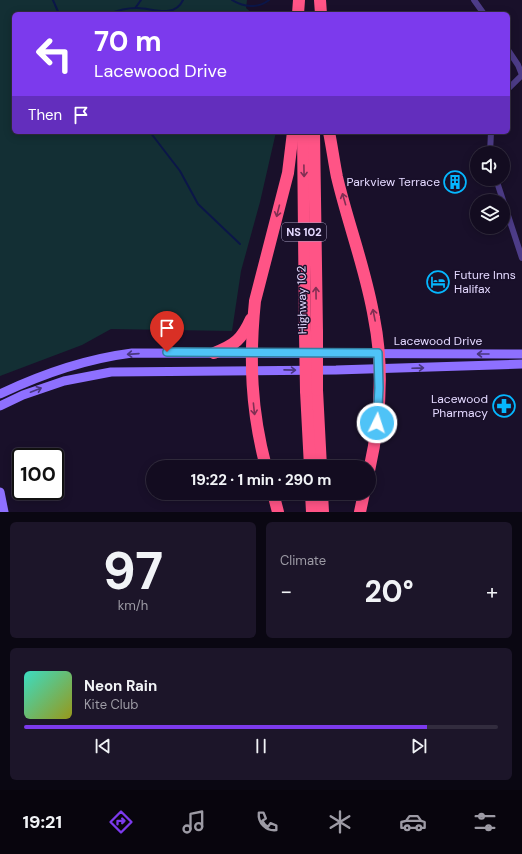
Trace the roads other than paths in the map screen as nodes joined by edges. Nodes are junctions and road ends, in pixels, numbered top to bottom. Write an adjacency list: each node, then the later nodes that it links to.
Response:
1 (300, 0): 5 (highway); 6 (highway)
2 (313, 0): 7 (highway)
3 (320, 0): 8 (highway)
4 (474, 0): 9 (street)
5 (298, 12)
6 (302, 12)
7 (313, 12)
8 (321, 12)
9 (483, 12)
10 (510, 53): 11 (street)
11 (522, 75): 12 (street)
12 (510, 87)
13 (293, 134): 21 (highway, one-way to 21)
14 (303, 134): 22 (highway, Highway 102 / NS 102, one-way to 22)
15 (314, 134): 22 (highway, Highway 102 / NS 102, one-way to 15)
16 (329, 134): 25 (highway, one-way to 16)
17 (491, 134): 18 (street)
18 (490, 146)
19 (498, 186): 20 (street)
20 (522, 258)
21 (254, 314): 23 (highway); 24 (highway)
22 (311, 332): 30 (highway, Highway 102 / NS 102, bridge)
23 (214, 353): 24 (main road, Lacewood Drive); 31 (main road, Lacewood Drive, one-way to 31)
24 (252, 353): 25 (main road, Lacewood Drive); 29 (highway)
25 (378, 353): 26 (main road, Lacewood Drive, one-way to 25); 28 (highway)
26 (522, 354)
27 (522, 364): 28 (main road, Lacewood Drive, one-way to 27)
28 (379, 369): 29 (main road, Lacewood Drive, one-way to 28); 36 (highway)
29 (251, 370): 32 (main road, Lacewood Drive, one-way to 29); 33 (highway, one-way to 33)
30 (311, 391): 34 (highway, Highway 102 / NS 102); 35 (highway, Highway 102 / NS 102)
31 (0, 394)
32 (0, 406)
33 (264, 460)
34 (310, 460)
35 (320, 460)
36 (371, 460)
37 (0, 492): 42 (main road)
38 (275, 500): 43 (highway)
39 (311, 500): 44 (highway)
40 (322, 500): 45 (highway)
41 (363, 500): 46 (highway)
42 (4, 512)
43 (278, 512)
44 (312, 512)
45 (323, 512)
46 (360, 512)

